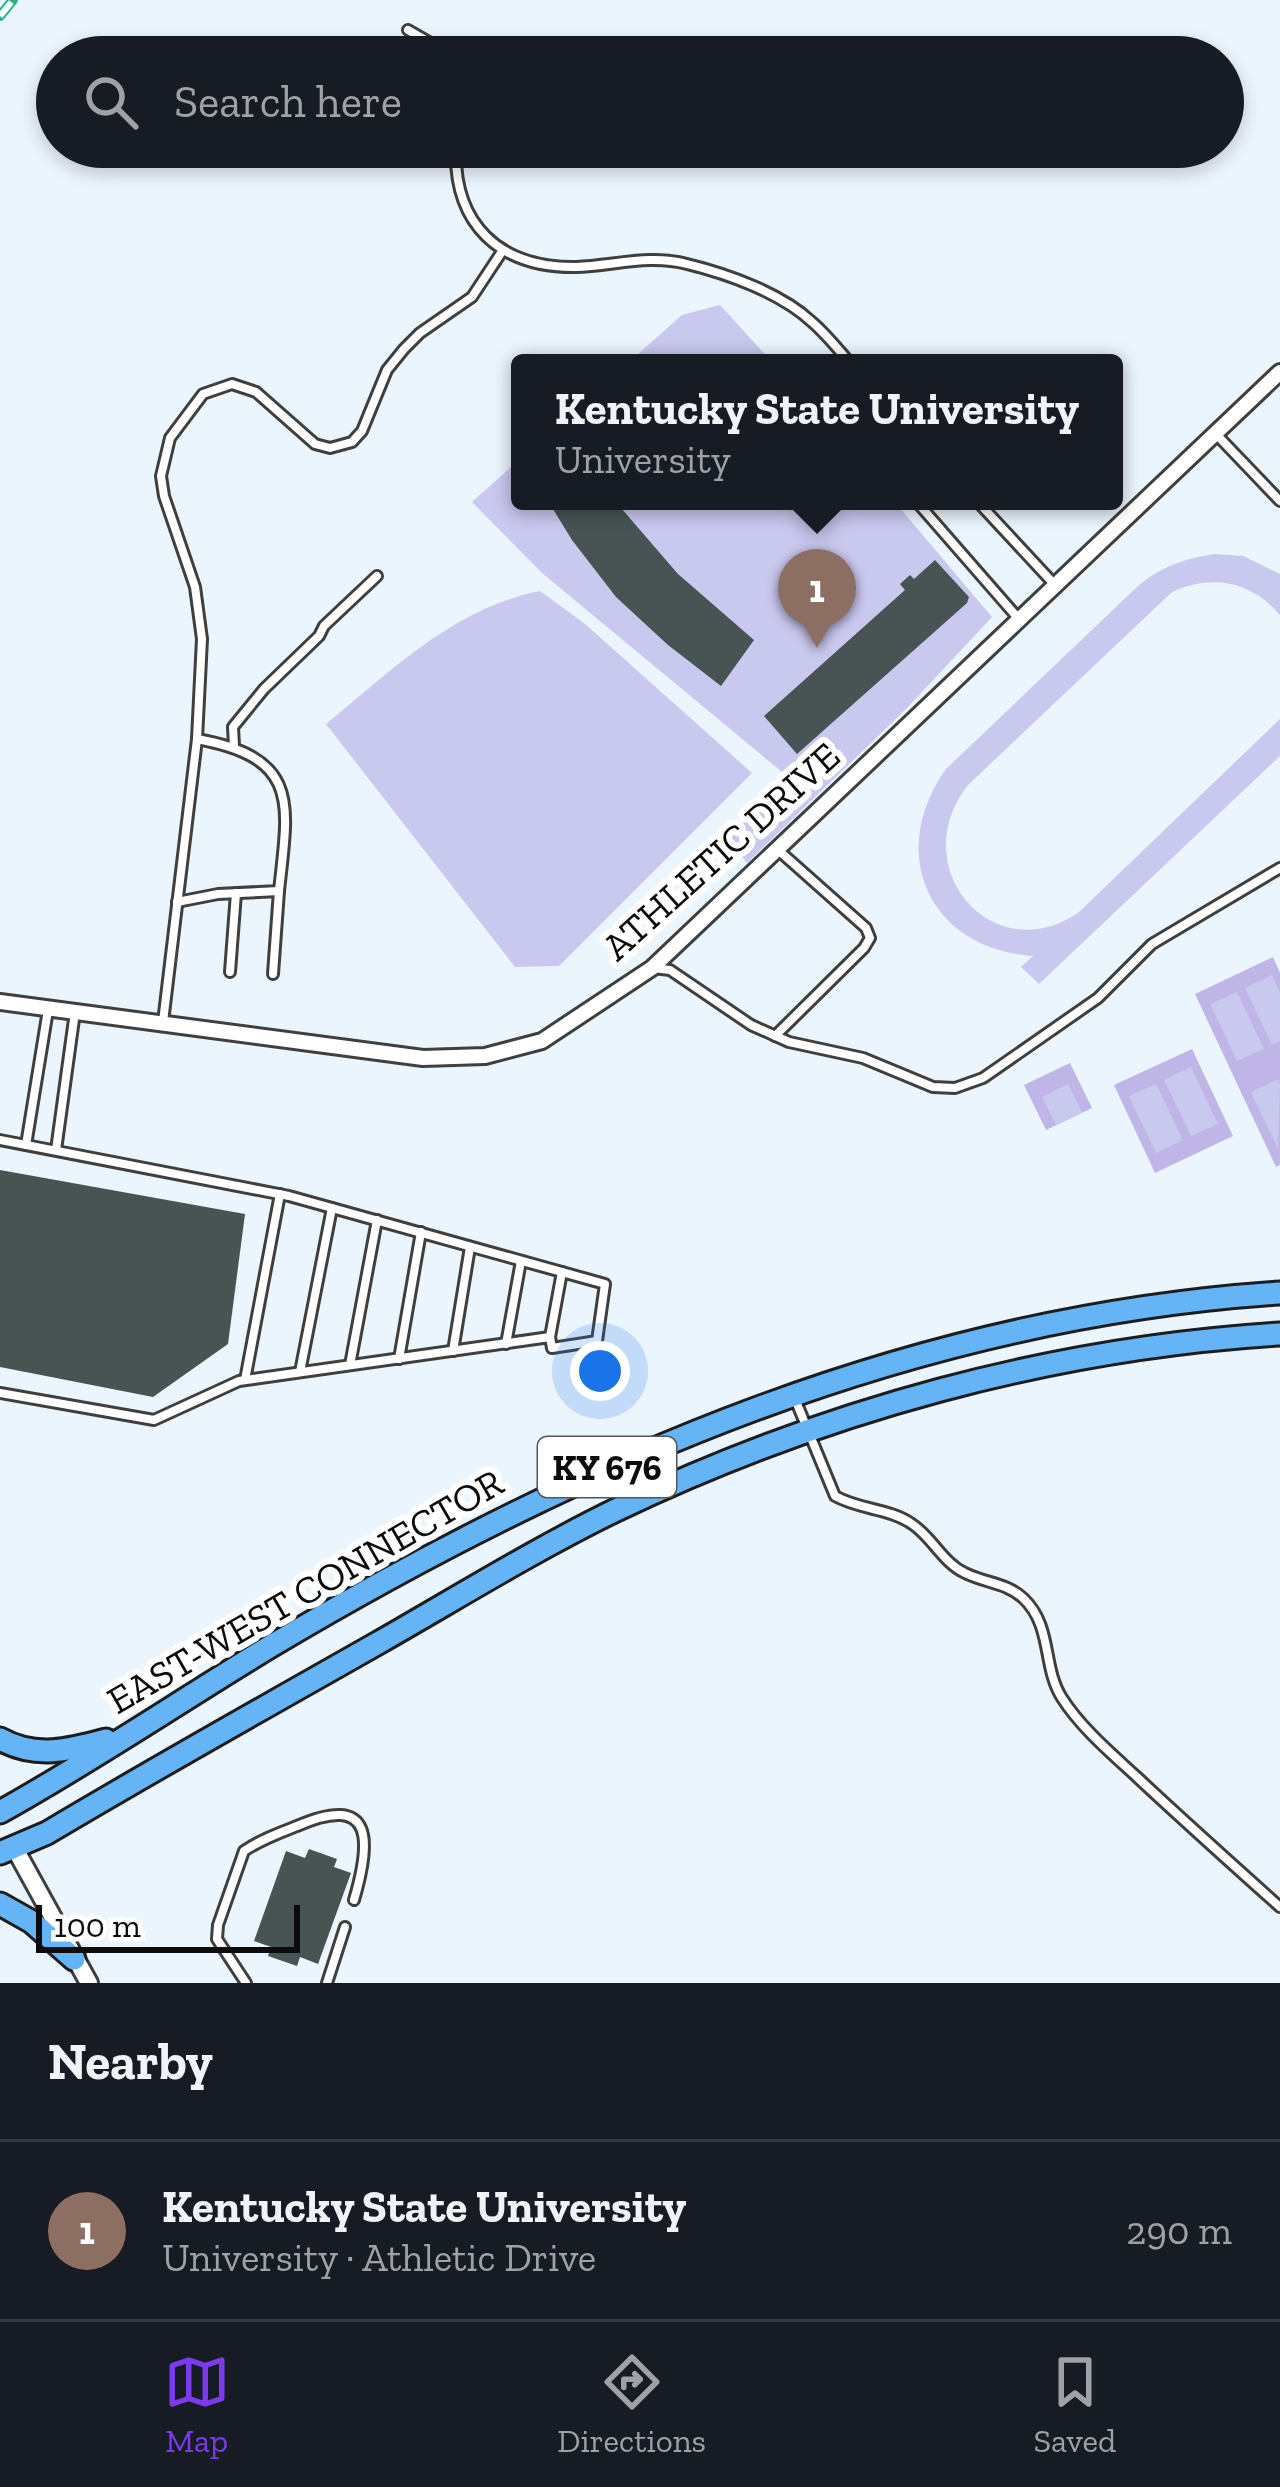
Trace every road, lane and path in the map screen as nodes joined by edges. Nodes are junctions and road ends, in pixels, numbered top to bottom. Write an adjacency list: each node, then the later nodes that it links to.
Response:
1 (408, 31): 2 (lane)
2 (417, 36)
3 (459, 168): 4 (lane)
4 (503, 250): 5 (lane); 14 (lane)
5 (842, 354)
6 (1280, 372): 7 (street, ATHLETIC DRIVE)
7 (1215, 434): 8 (lane); 12 (street, ATHLETIC DRIVE)
8 (1280, 501)
9 (924, 510): 13 (lane)
10 (985, 510): 12 (lane)
11 (377, 576): 15 (lane)
12 (1055, 585): 13 (street, ATHLETIC DRIVE)
13 (1019, 619): 16 (street, ATHLETIC DRIVE)
14 (197, 739): 15 (lane); 20 (lane)
15 (234, 746): 18 (lane)
16 (777, 849): 21 (street, ATHLETIC DRIVE); 28 (lane)
17 (1280, 868): 28 (lane)
18 (279, 891): 19 (lane); 23 (lane)
19 (236, 893): 20 (lane); 22 (lane)
20 (177, 902): 27 (lane)
21 (652, 968): 27 (street, ATHLETIC DRIVE); 28 (lane)
22 (230, 972)
23 (272, 974)
24 (0, 1002): 25 (street, ATHLETIC DRIVE)
25 (48, 1008): 26 (street, ATHLETIC DRIVE); 30 (lane)
26 (75, 1012): 27 (street, ATHLETIC DRIVE); 31 (lane)
27 (163, 1024)
28 (775, 1036)
29 (0, 1140): 30 (lane)
30 (26, 1145): 31 (lane)
31 (56, 1150): 32 (lane)
32 (280, 1194): 33 (lane); 47 (lane)
33 (332, 1208): 34 (lane); 46 (lane)
34 (377, 1220): 35 (lane); 45 (lane)
35 (421, 1232): 36 (lane); 44 (lane)
36 (470, 1246): 37 (lane); 43 (lane)
37 (520, 1261): 38 (lane); 42 (lane)
38 (562, 1272): 41 (lane); 41 (lane)
39 (1280, 1293): 49 (main road, EAST-WEST CONNECTOR / KY 676)
40 (1280, 1334): 50 (main road, EAST-WEST CONNECTOR / KY 676)
41 (550, 1337): 42 (lane)
42 (506, 1344): 43 (lane)
43 (453, 1352): 44 (lane)
44 (399, 1359): 45 (lane)
45 (350, 1365): 46 (lane)
46 (300, 1372): 47 (lane)
47 (245, 1380): 48 (lane)
48 (0, 1393)
49 (793, 1393): 50 (lane); 51 (main road, EAST-WEST CONNECTOR / KY 676)
50 (808, 1431): 54 (main road, EAST-WEST CONNECTOR / KY 676); 57 (lane)
51 (124, 1735): 52 (main road); 53 (main road, EAST-WEST CONNECTOR / KY 676)
52 (0, 1739)
53 (0, 1816): 54 (main road)
54 (7, 1850): 59 (street)
55 (354, 1900): 61 (lane)
56 (0, 1904): 59 (main road)
57 (1280, 1907)
58 (345, 1927): 62 (lane)
59 (74, 1959): 60 (street)
60 (89, 1983)
61 (245, 1983)
62 (327, 1983)

